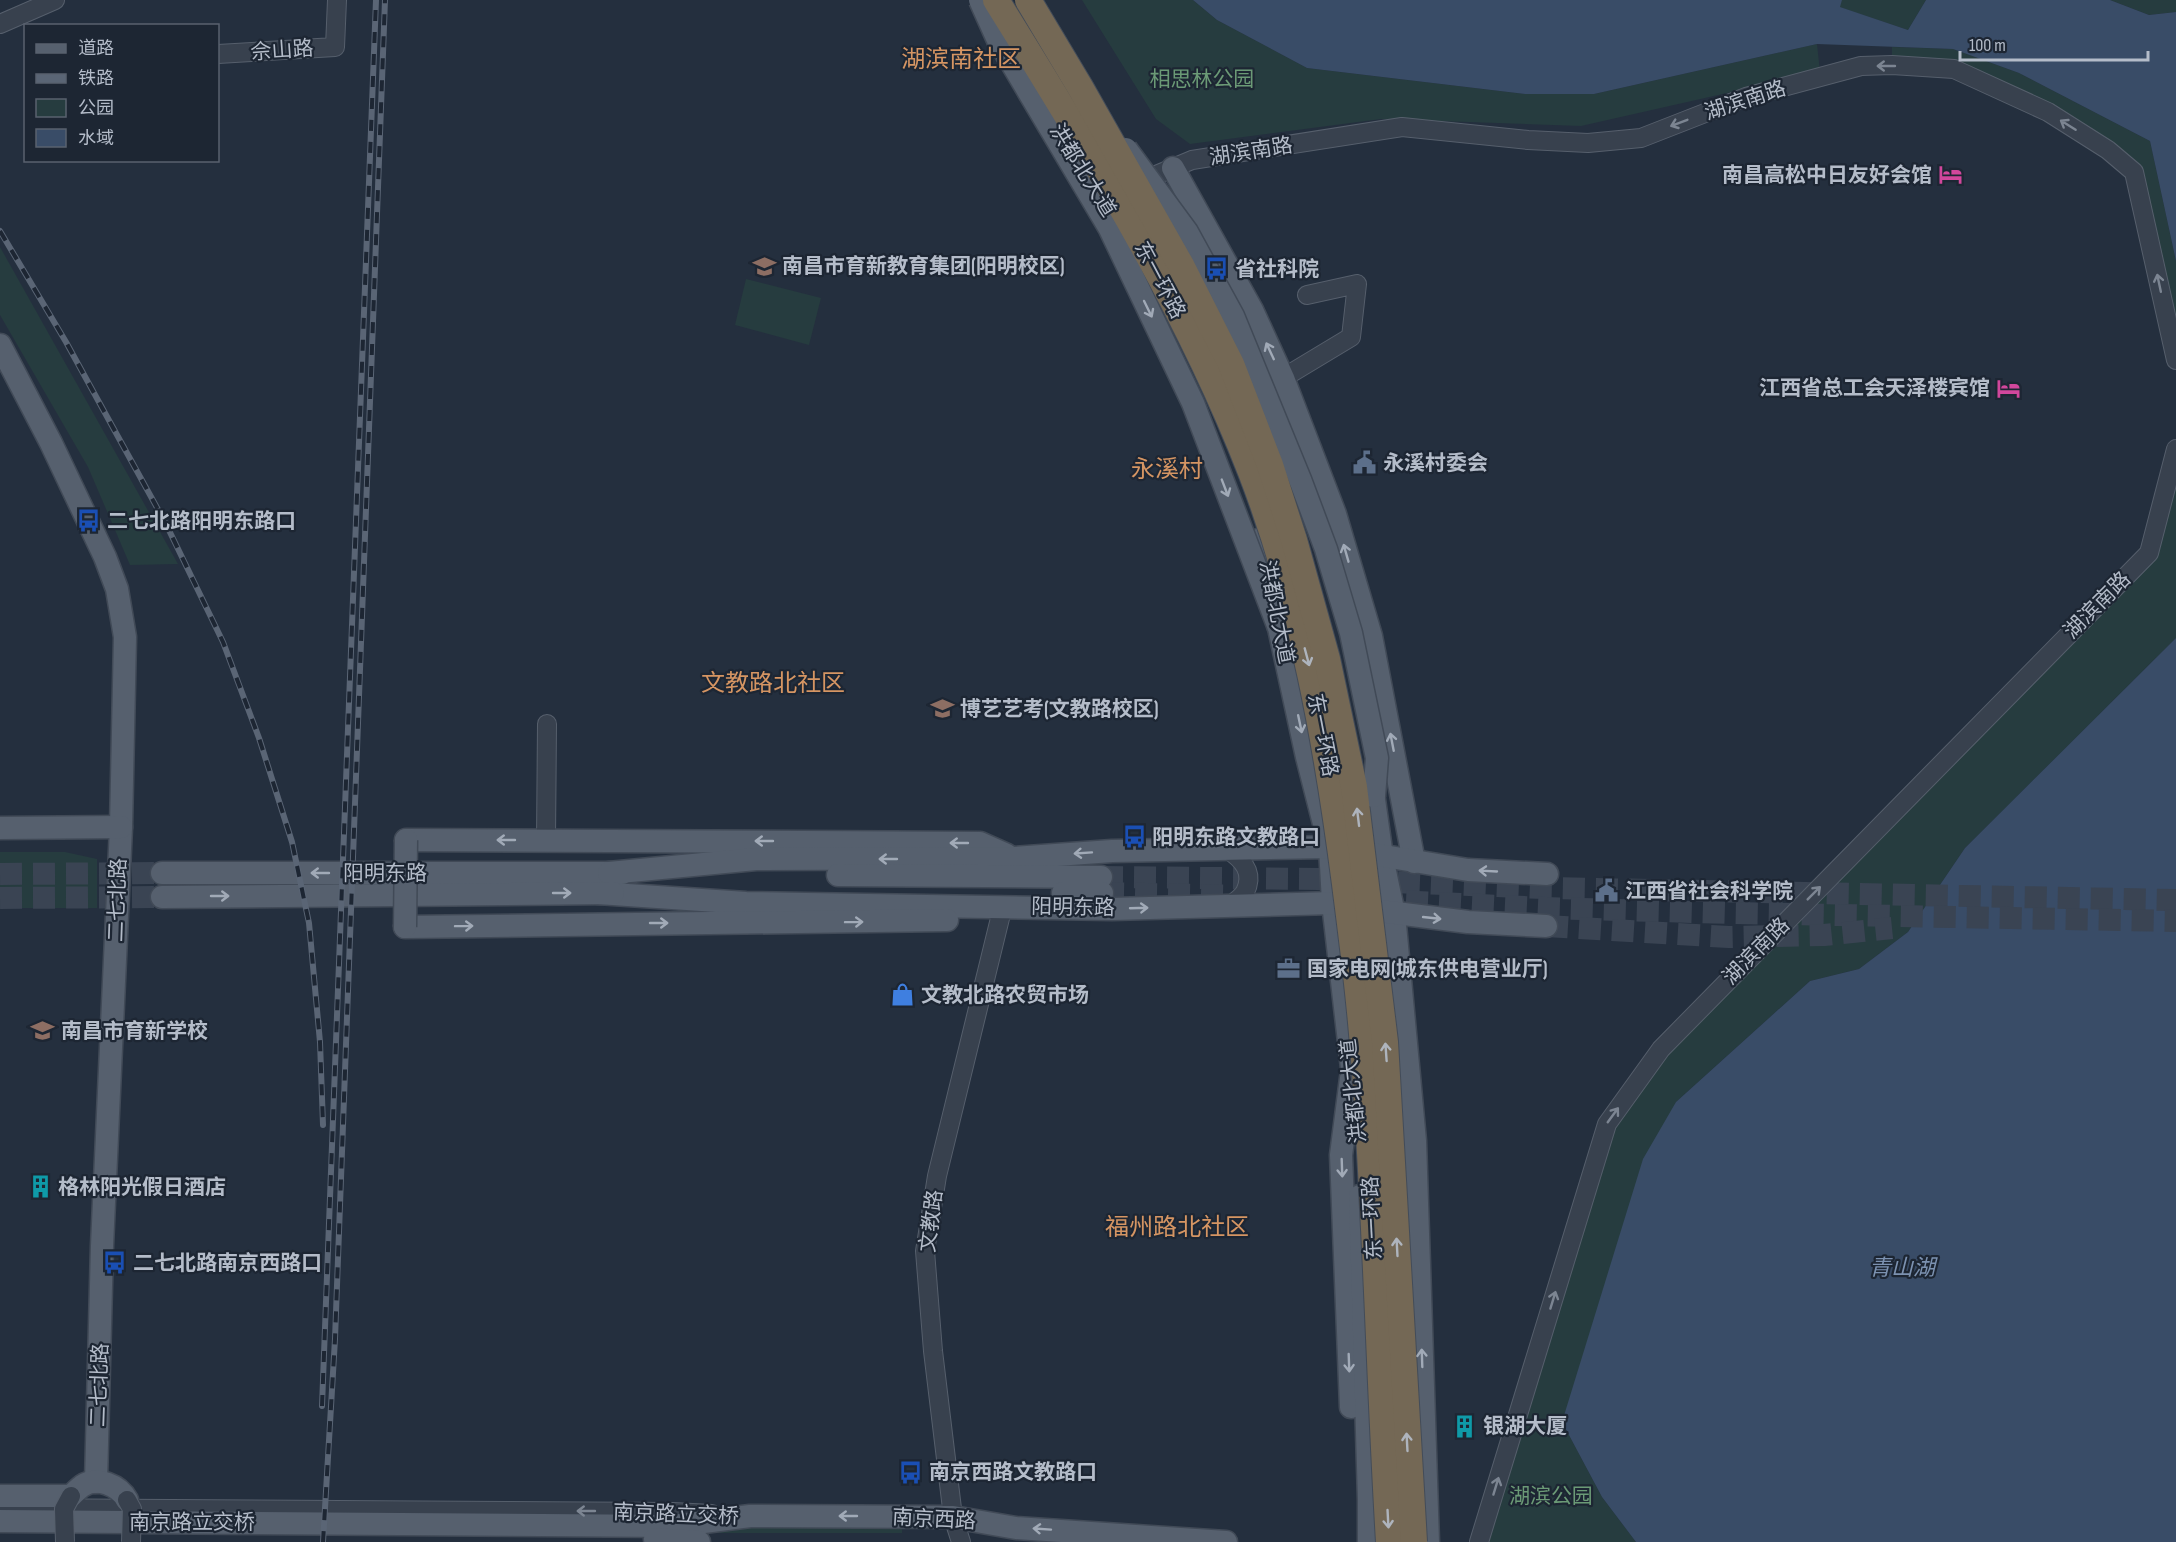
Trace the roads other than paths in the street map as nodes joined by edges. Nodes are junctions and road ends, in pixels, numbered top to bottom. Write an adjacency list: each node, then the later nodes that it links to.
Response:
1 (55, 0): 7 (street)
2 (337, 0): 8 (street, 佘山路)
3 (979, 0): 23 (main road, 洪都北大道, one-way to 23, bridge)
4 (996, 0): 53 (highway, 东一环路, one-way to 53, bridge)
5 (1028, 0): 9 (highway, 东一环路, bridge)
6 (1042, 0): 11 (main road)
7 (0, 24)
8 (219, 54)
9 (1080, 87): 18 (main road, bridge); 54 (highway, 东一环路, one-way to 9, bridge)
10 (1173, 168): 11 (street, 湖滨南路); 14 (street, 湖滨南路, one-way to 10); 15 (main road, one-way to 10)
11 (1144, 180): 18 (main road)
12 (1307, 295): 15 (street)
13 (0, 345): 20 (main road, 二七北路)
14 (2176, 360)
15 (1283, 378): 27 (main road, one-way to 15)
16 (2176, 450): 56 (street, 湖滨南路, one-way to 16)
17 (547, 724): 21 (street)
18 (1374, 796): 25 (main road)
19 (0, 828): 20 (main road)
20 (120, 834): 22 (main road); 38 (main road, 二七北路)
21 (546, 840): 26 (main road, one-way to 21); 35 (main road, one-way to 35, bridge)
22 (0, 843)
23 (1330, 848): 24 (main road, 阳明东路); 25 (main road, 阳明东路); 33 (main road, 洪都北大道)
24 (1227, 849): 26 (main road, 阳明东路, one-way to 26); 34 (street)
25 (1382, 857): 27 (main road, 阳明东路); 36 (main road)
26 (1014, 858): 30 (main road, 阳明东路, one-way to 30)
27 (1414, 862): 29 (main road, 阳明东路, one-way to 27)
28 (162, 873): 30 (main road, 阳明东路, one-way to 28)
29 (1547, 874)
30 (604, 883): 31 (main road, 阳明东路); 32 (main road, 阳明东路, one-way to 30); 35 (main road, 阳明东路)
31 (1101, 885)
32 (162, 897)
33 (1333, 903): 34 (main road, 阳明东路); 36 (main road, 阳明东路); 52 (main road, 洪都北大道, one-way to 52)
34 (1231, 905): 35 (main road, 阳明东路, one-way to 34)
35 (1004, 906): 44 (street, 文教路)
36 (1394, 914): 37 (main road, 阳明东路, one-way to 37); 55 (main road, one-way to 36)
37 (1546, 926)
38 (96, 1482): 40 (main road); 41 (main road)
39 (0, 1496): 40 (main road)
40 (71, 1496): 47 (street, bridge)
41 (127, 1500): 48 (street, bridge)
42 (0, 1508): 43 (street, 南京路立交桥, one-way to 42)
43 (750, 1516): 44 (main road, 南京西路, one-way to 43); 45 (main road, 南京路立交桥)
44 (953, 1517): 50 (street, 文教路); 51 (main road, 南京西路, one-way to 44)
45 (0, 1521)
46 (0, 1534): 49 (main road, 南京路立交桥)
47 (64, 1542)
48 (131, 1542)
49 (699, 1542)
50 (961, 1542)
51 (1226, 1542)
52 (1368, 1542)
53 (1389, 1542)
54 (1414, 1542)
55 (1428, 1542)
56 (1479, 1542)

